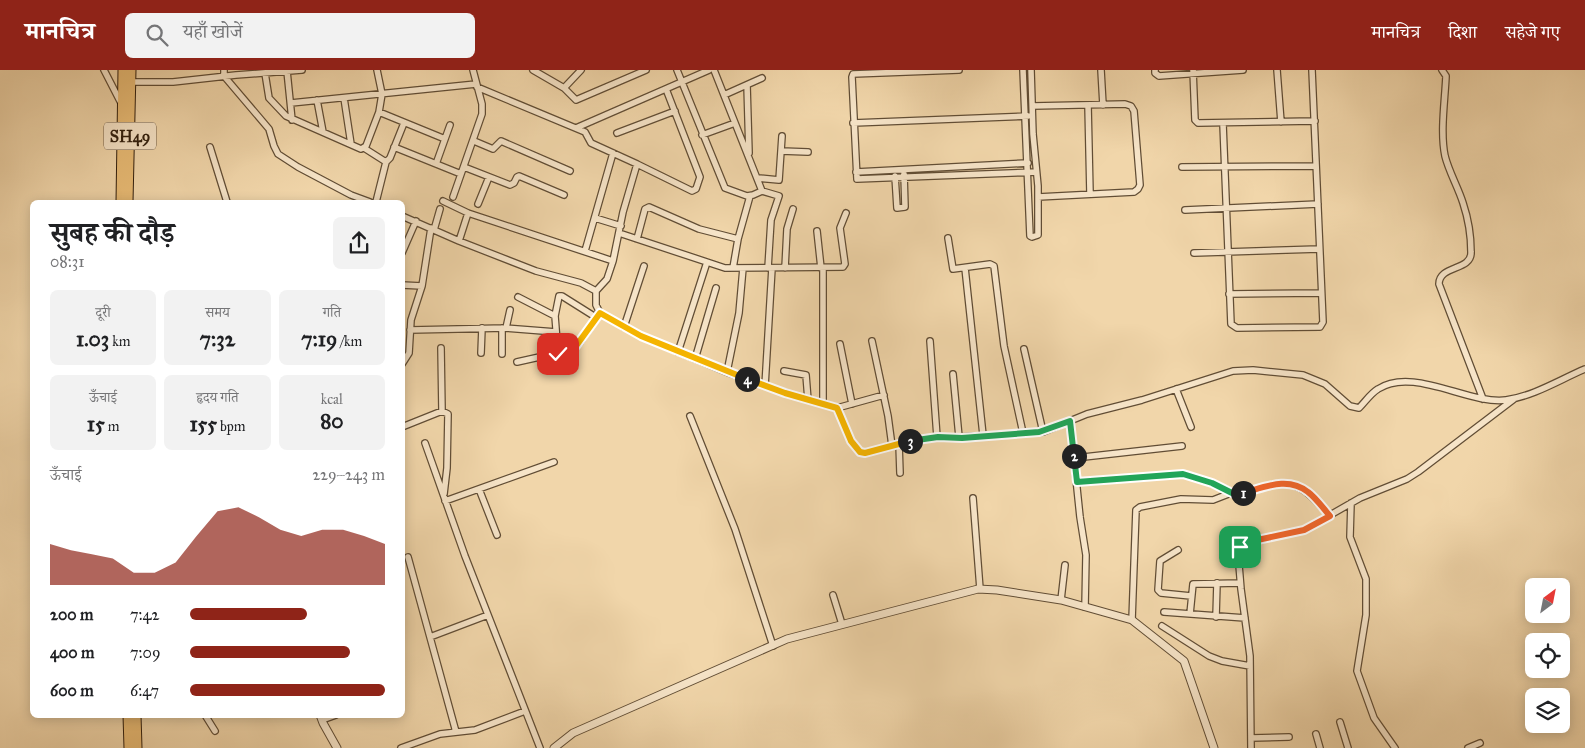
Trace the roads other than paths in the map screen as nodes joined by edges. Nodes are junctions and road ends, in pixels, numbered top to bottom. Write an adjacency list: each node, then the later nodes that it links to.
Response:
1 (104, 70): 40 (street)
2 (123, 70): 40 (main road, SH49)
3 (131, 70): 29 (main road, SH49)
4 (297, 70): 5 (street); 23 (street)
5 (302, 70)
6 (378, 70): 35 (street)
7 (474, 70): 31 (street)
8 (533, 70): 33 (street)
9 (581, 70): 33 (street)
10 (646, 70): 33 (street)
11 (677, 70): 30 (street)
12 (709, 70): 30 (street)
13 (714, 70): 36 (street)
14 (959, 70): 24 (street)
15 (1023, 70): 46 (street)
16 (1031, 70): 43 (street)
17 (1101, 70): 42 (street)
18 (1155, 70): 25 (street)
19 (1243, 70): 25 (street)
20 (1277, 70): 51 (street)
21 (1312, 70): 49 (street)
22 (1442, 70): 173 (street)
23 (287, 71): 27 (street); 39 (street)
24 (897, 71): 53 (street)
25 (1193, 72): 55 (street)
26 (224, 73): 27 (street); 29 (street); 102 (street)
27 (265, 73): 48 (street)
28 (762, 78): 32 (street)
29 (131, 82): 100 (main road, SH49)
30 (682, 82): 34 (street); 59 (street)
31 (477, 85): 35 (street); 56 (street); 62 (street)
32 (747, 85): 36 (street); 70 (street)
33 (564, 88)
34 (666, 89): 44 (street); 56 (street)
35 (382, 94): 37 (street); 45 (street)
36 (724, 95): 50 (street)
37 (344, 98): 38 (street); 63 (street)
38 (316, 100): 39 (street); 57 (street)
39 (291, 103): 48 (street)
40 (122, 105): 99 (main road, SH49)
41 (1088, 105): 42 (street); 43 (street); 94 (street)
42 (1103, 105): 94 (street)
43 (1033, 106): 47 (street)
44 (675, 111): 58 (street); 75 (street)
45 (379, 112): 52 (street); 66 (street)
46 (1025, 116): 47 (street); 53 (street); 73 (street)
47 (1033, 116): 72 (street)
48 (292, 120): 57 (street)
49 (1314, 121): 51 (street); 76 (street)
50 (735, 122): 59 (street); 70 (street)
51 (1281, 122): 55 (street)
52 (404, 123): 61 (street); 65 (street)
53 (853, 123): 84 (street)
54 (450, 124): 61 (street)
55 (1223, 124): 80 (street)
56 (576, 128): 69 (street)
57 (322, 132): 63 (street)
58 (617, 133)
59 (702, 135): 96 (street)
60 (782, 136): 67 (street)
61 (445, 139): 74 (street)
62 (474, 142): 77 (street); 83 (street)
63 (351, 144): 66 (street)
64 (210, 147): 101 (street)
65 (394, 147): 71 (street); 74 (street)
66 (364, 148): 71 (street)
67 (781, 151): 68 (street); 90 (street)
68 (808, 152)
69 (612, 153): 75 (street); 114 (street)
70 (749, 156): 90 (street)
71 (386, 162): 103 (street)
72 (1036, 162): 73 (street); 86 (street)
73 (1027, 163): 78 (street); 85 (street)
74 (436, 164): 87 (street)
75 (637, 164): 116 (street)
76 (1316, 166): 80 (street); 106 (street)
77 (464, 167): 87 (street); 89 (street)
78 (954, 167): 82 (street); 88 (street)
79 (1182, 167): 80 (street)
80 (1224, 167): 107 (street)
81 (894, 170): 82 (street); 84 (street); 91 (street)
82 (904, 170): 92 (street)
83 (570, 171)
84 (856, 172): 91 (street)
85 (1027, 172): 86 (street); 88 (street); 98 (street)
86 (1036, 172): 98 (street)
87 (461, 174): 97 (street)
88 (954, 175): 92 (street)
89 (489, 177): 95 (street); 105 (street)
90 (758, 178): 93 (street)
91 (895, 178): 92 (street); 92 (street)
92 (904, 178)
93 (762, 191): 96 (street); 134 (street)
94 (1090, 194): 98 (street)
95 (564, 196)
96 (750, 196): 122 (street)
97 (453, 197)
98 (1038, 197)
99 (128, 200)
100 (128, 200)
101 (226, 200)
102 (365, 200)
103 (376, 200)
104 (442, 202): 111 (street)
105 (478, 204)
106 (1318, 204): 107 (street); 125 (street)
107 (1226, 207): 110 (street); 127 (street)
108 (440, 209): 117 (street)
109 (793, 210): 135 (street)
110 (1185, 210)
111 (468, 213): 123 (street); 126 (street)
112 (846, 213): 136 (street)
113 (405, 217): 115 (street)
114 (595, 218): 116 (street); 126 (street)
115 (416, 221): 117 (street); 124 (street)
116 (621, 226): 119 (street)
117 (432, 229): 123 (street); 139 (street)
118 (817, 231): 136 (street)
119 (619, 233): 121 (street); 129 (street)
120 (948, 238): 137 (street)
121 (638, 239): 122 (street); 130 (street)
122 (738, 239): 132 (street)
123 (459, 241): 141 (street)
124 (405, 246)
125 (1319, 249): 127 (street); 142 (street)
126 (585, 251): 129 (street)
127 (1227, 252): 128 (street); 143 (street)
128 (1194, 253)
129 (613, 261): 141 (street)
130 (707, 262): 132 (street); 158 (street)
131 (644, 266): 148 (street)
132 (733, 268): 133 (street)
133 (743, 268): 134 (street); 167 (street)
134 (770, 268): 135 (street); 169 (street)
135 (785, 268): 136 (street)
136 (822, 268): 175 (street)
137 (965, 268): 184 (street); 185 (street)
138 (405, 285): 139 (street)
139 (422, 286): 151 (street)
140 (716, 288): 162 (street)
141 (596, 290): 146 (street)
142 (1322, 293): 143 (street); 143 (street)
143 (1229, 294)
144 (518, 297): 147 (street)
145 (510, 310): 150 (street)
146 (599, 315): 147 (street); 148 (street); 161 (street)
147 (555, 316): 152 (street)
148 (624, 326): 158 (street)
149 (482, 328): 150 (street); 151 (street); 159 (street)
150 (504, 328): 152 (street); 160 (street)
151 (410, 330): 163 (street)
152 (556, 332): 161 (street)
153 (872, 341): 171 (street)
154 (930, 341): 186 (street)
155 (840, 344): 176 (street)
156 (441, 348): 178 (street)
157 (1024, 350): 183 (street)
158 (678, 352): 162 (street)
159 (481, 353)
160 (502, 354)
161 (558, 354): 164 (street)
162 (695, 358): 167 (street)
163 (405, 359)
164 (517, 362)
165 (1585, 369): 172 (street)
166 (784, 371): 174 (street)
167 (727, 372): 169 (street)
168 (954, 374): 187 (street)
169 (765, 386): 174 (street)
170 (1176, 389): 173 (street); 180 (street); 182 (street)
171 (884, 395): 176 (street); 190 (street)
172 (1515, 398): 173 (street); 200 (street)
173 (1483, 399)
174 (808, 400): 175 (street)
175 (823, 404): 177 (street)
176 (852, 404): 177 (street)
177 (837, 408): 190 (street)
178 (442, 411): 181 (street); 198 (street)
179 (690, 416): 222 (street)
180 (1070, 421): 183 (street); 192 (street)
181 (405, 426)
182 (1191, 428)
183 (1043, 432): 184 (street)
184 (1023, 433): 185 (street)
185 (983, 435): 187 (street)
186 (938, 437): 187 (street); 189 (street)
187 (958, 437)
188 (425, 443): 198 (street)
189 (900, 444): 190 (street); 194 (street)
190 (892, 446)
191 (1182, 446): 192 (street)
192 (1075, 458): 195 (street)
193 (554, 462): 196 (street)
194 (900, 473)
195 (1077, 482): 197 (street); 212 (street)
196 (479, 489): 198 (street); 202 (street)
197 (1232, 493): 201 (street); 218 (street)
198 (444, 498): 214 (street)
199 (973, 498): 208 (street)
200 (1351, 503): 201 (street); 246 (street)
201 (1330, 516): 207 (street)
202 (497, 536)
203 (1178, 550): 210 (street)
204 (408, 557): 221 (street)
205 (1065, 565): 211 (street)
206 (1217, 583): 207 (street); 210 (street); 216 (street)
207 (1240, 583): 217 (street)
208 (980, 589): 211 (street); 219 (street)
209 (833, 595): 219 (street)
210 (1191, 596): 215 (street)
211 (1061, 600): 212 (street)
212 (1085, 607): 218 (street)
213 (1164, 612): 215 (street)
214 (488, 614): 221 (street); 224 (street)
215 (1190, 614): 216 (street)
216 (1216, 617): 217 (street)
217 (1245, 618): 223 (street)
218 (1132, 620): 242 (street)
219 (842, 624): 222 (street)
220 (1162, 626): 223 (street)
221 (430, 637): 231 (street)
222 (773, 646): 241 (street)
223 (1250, 666): 234 (street)
224 (525, 711): 231 (street); 240 (street)
225 (128, 718): 236 (main road)
226 (136, 718): 237 (main road)
227 (206, 718): 230 (street)
228 (321, 718): 238 (street)
229 (1340, 722): 245 (street)
230 (214, 731)
231 (456, 732): 239 (street)
232 (1316, 734): 244 (street)
233 (1289, 737): 234 (street)
234 (1251, 738): 243 (street)
235 (1480, 743): 247 (street)
236 (129, 748)
237 (137, 748)
238 (337, 748)
239 (401, 748)
240 (540, 748)
241 (554, 748)
242 (1214, 748)
243 (1251, 748)
244 (1320, 748)
245 (1348, 748)
246 (1395, 748)
247 (1468, 748)

